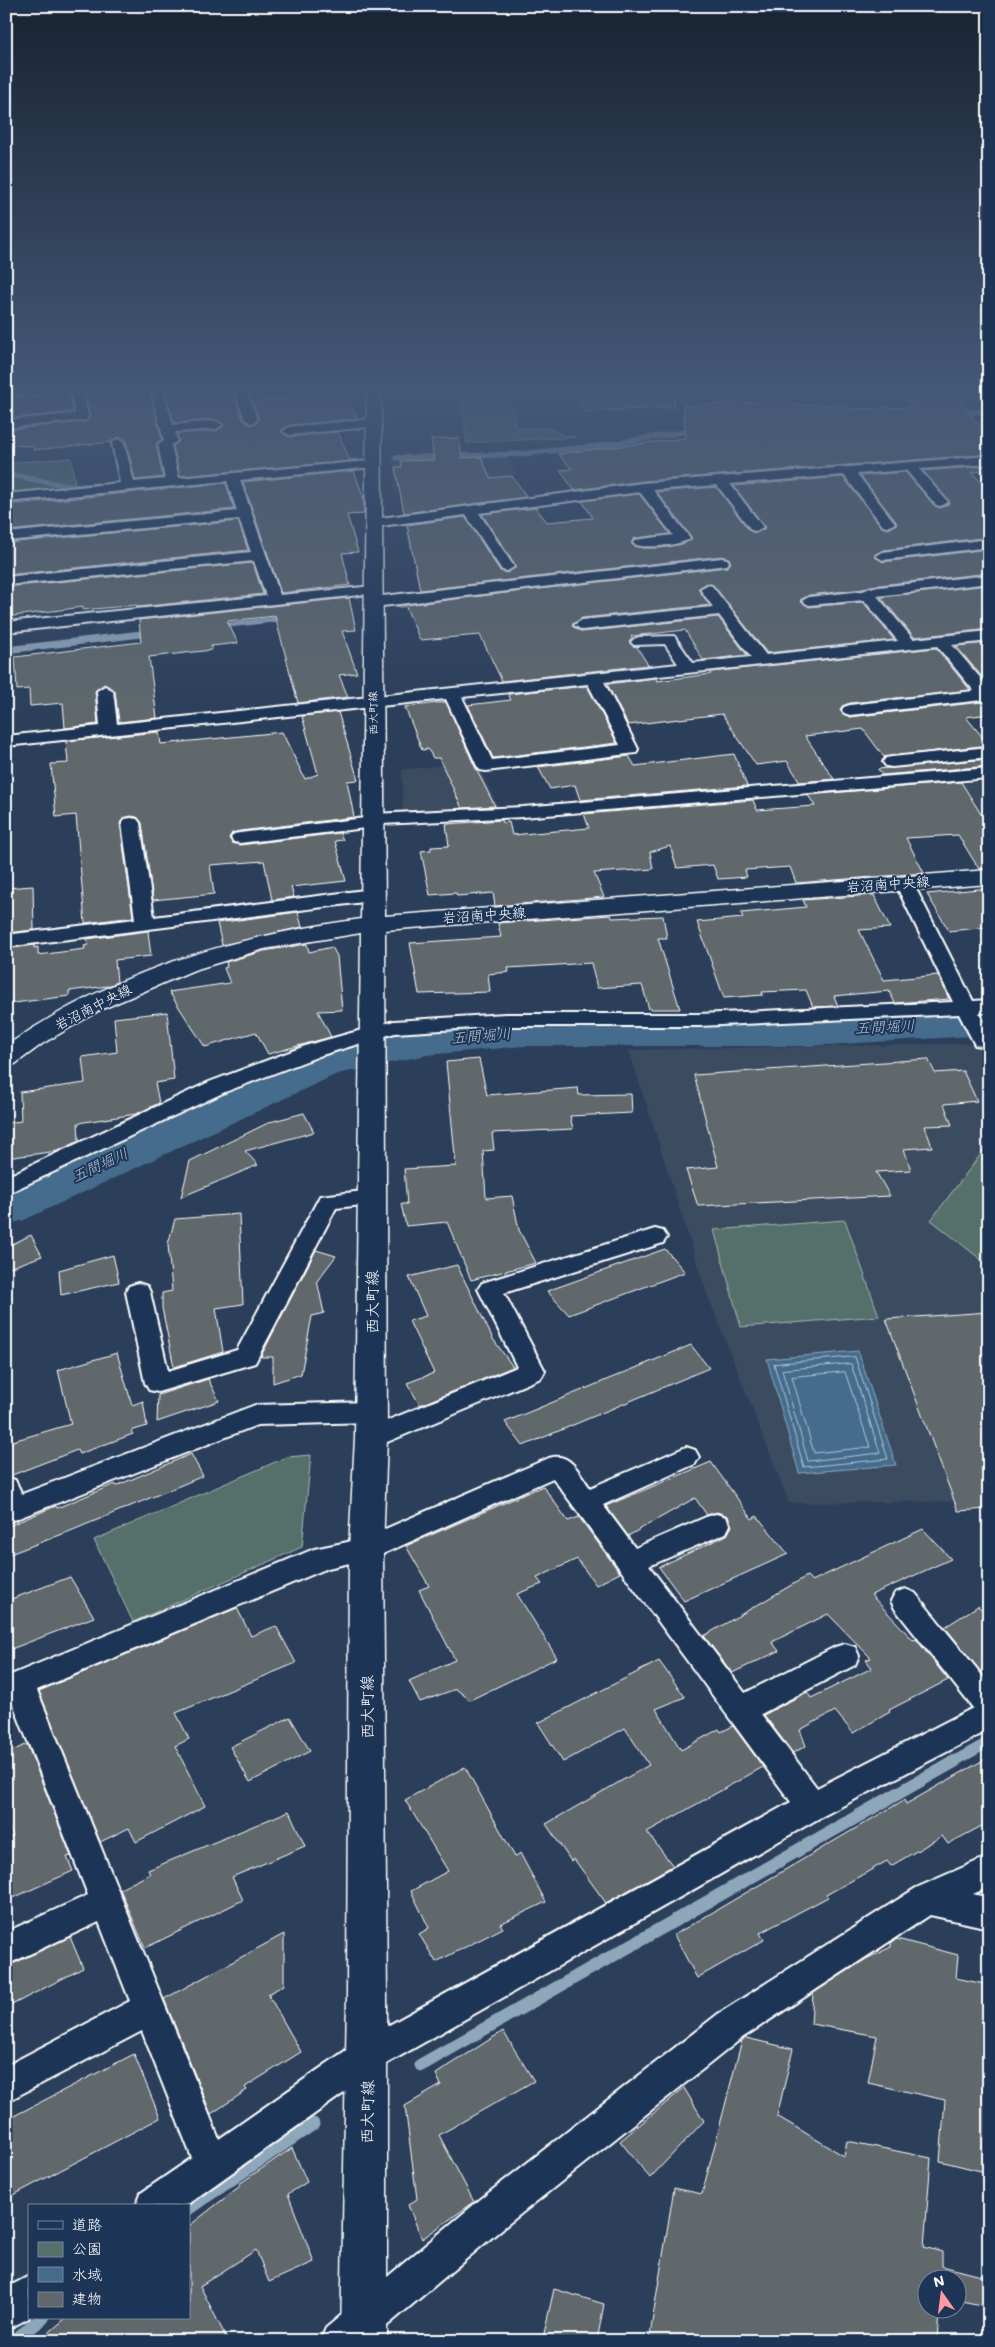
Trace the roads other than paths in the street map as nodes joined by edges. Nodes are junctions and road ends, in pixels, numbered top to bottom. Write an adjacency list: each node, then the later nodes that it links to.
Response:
1 (240, 500): 10 (street)
2 (373, 500): 12 (street, 西大町線)
3 (549, 500): 9 (street)
4 (654, 500): 15 (street)
5 (735, 500): 13 (street)
6 (870, 500): 11 (street)
7 (939, 500): 8 (street)
8 (941, 502)
9 (470, 510): 12 (street); 20 (street)
10 (245, 514): 14 (street); 17 (street)
11 (888, 522)
12 (373, 523): 25 (street, 西大町線)
13 (756, 527)
14 (6, 537)
15 (640, 543)
16 (989, 544): 18 (street)
17 (258, 556): 22 (street); 26 (street)
18 (883, 556)
19 (722, 562): 25 (street)
20 (506, 567)
21 (989, 579): 24 (street)
22 (6, 581)
23 (707, 589): 28 (street)
24 (868, 595): 27 (street); 34 (street)
25 (374, 596): 26 (street); 41 (street, 西大町線)
26 (274, 599): 30 (street)
27 (809, 602)
28 (723, 610): 29 (street); 35 (street)
29 (582, 625)
30 (6, 627)
31 (989, 636): 32 (street)
32 (942, 641): 34 (street); 40 (street)
33 (639, 642): 36 (street)
34 (910, 645): 35 (street)
35 (762, 661): 36 (street)
36 (689, 669): 37 (street)
37 (594, 679): 39 (street); 39 (street)
38 (105, 691): 43 (street)
39 (452, 694): 41 (street)
40 (987, 697): 42 (street)
41 (372, 702): 43 (street); 48 (street, 西大町線)
42 (850, 710)
43 (110, 730): 44 (street)
44 (6, 741)
45 (989, 752): 46 (street)
46 (892, 762)
47 (989, 773): 48 (street)
48 (374, 821): 50 (street); 53 (street, 西大町線)
49 (131, 823): 54 (street)
50 (240, 838)
51 (989, 877): 52 (street, 岩沼南中央線)
52 (904, 883): 55 (street, 岩沼南中央線); 58 (street)
53 (372, 896): 54 (street); 55 (street, 西大町線)
54 (145, 924): 56 (street)
55 (373, 924): 59 (street, 西大町線); 61 (street, 岩沼南中央線)
56 (6, 941)
57 (989, 1006): 58 (street)
58 (966, 1008): 59 (street); 60 (street)
59 (373, 1034): 62 (street); 63 (street, 西大町線)
60 (982, 1040)
61 (6, 1058)
62 (6, 1186)
63 (372, 1198): 65 (street); 66 (street, 西大町線)
64 (655, 1237): 66 (street)
65 (138, 1292)
66 (371, 1425): 69 (street); 71 (street, 西大町線)
67 (686, 1457): 68 (street)
68 (586, 1501): 71 (street); 72 (street)
69 (9, 1502)
70 (716, 1525): 72 (street)
71 (366, 1549): 75 (street); 86 (street, 西大町線)
72 (631, 1562): 77 (street)
73 (905, 1601): 76 (street)
74 (845, 1656): 77 (street)
75 (13, 1687): 82 (street)
76 (989, 1706)
77 (740, 1710): 79 (street)
78 (989, 1715): 79 (street)
79 (812, 1806): 86 (street)
80 (989, 1871): 81 (street)
81 (927, 1899): 83 (street); 92 (street)
82 (107, 1902): 84 (street); 85 (street)
83 (989, 1913)
84 (6, 1949)
85 (150, 2009): 87 (street); 88 (street)
86 (367, 2056): 88 (street); 92 (street, 西大町線)
87 (6, 2085)
88 (212, 2165): 89 (street)
89 (157, 2204)
90 (28, 2296): 91 (street)
91 (6, 2311)
92 (356, 2334)

